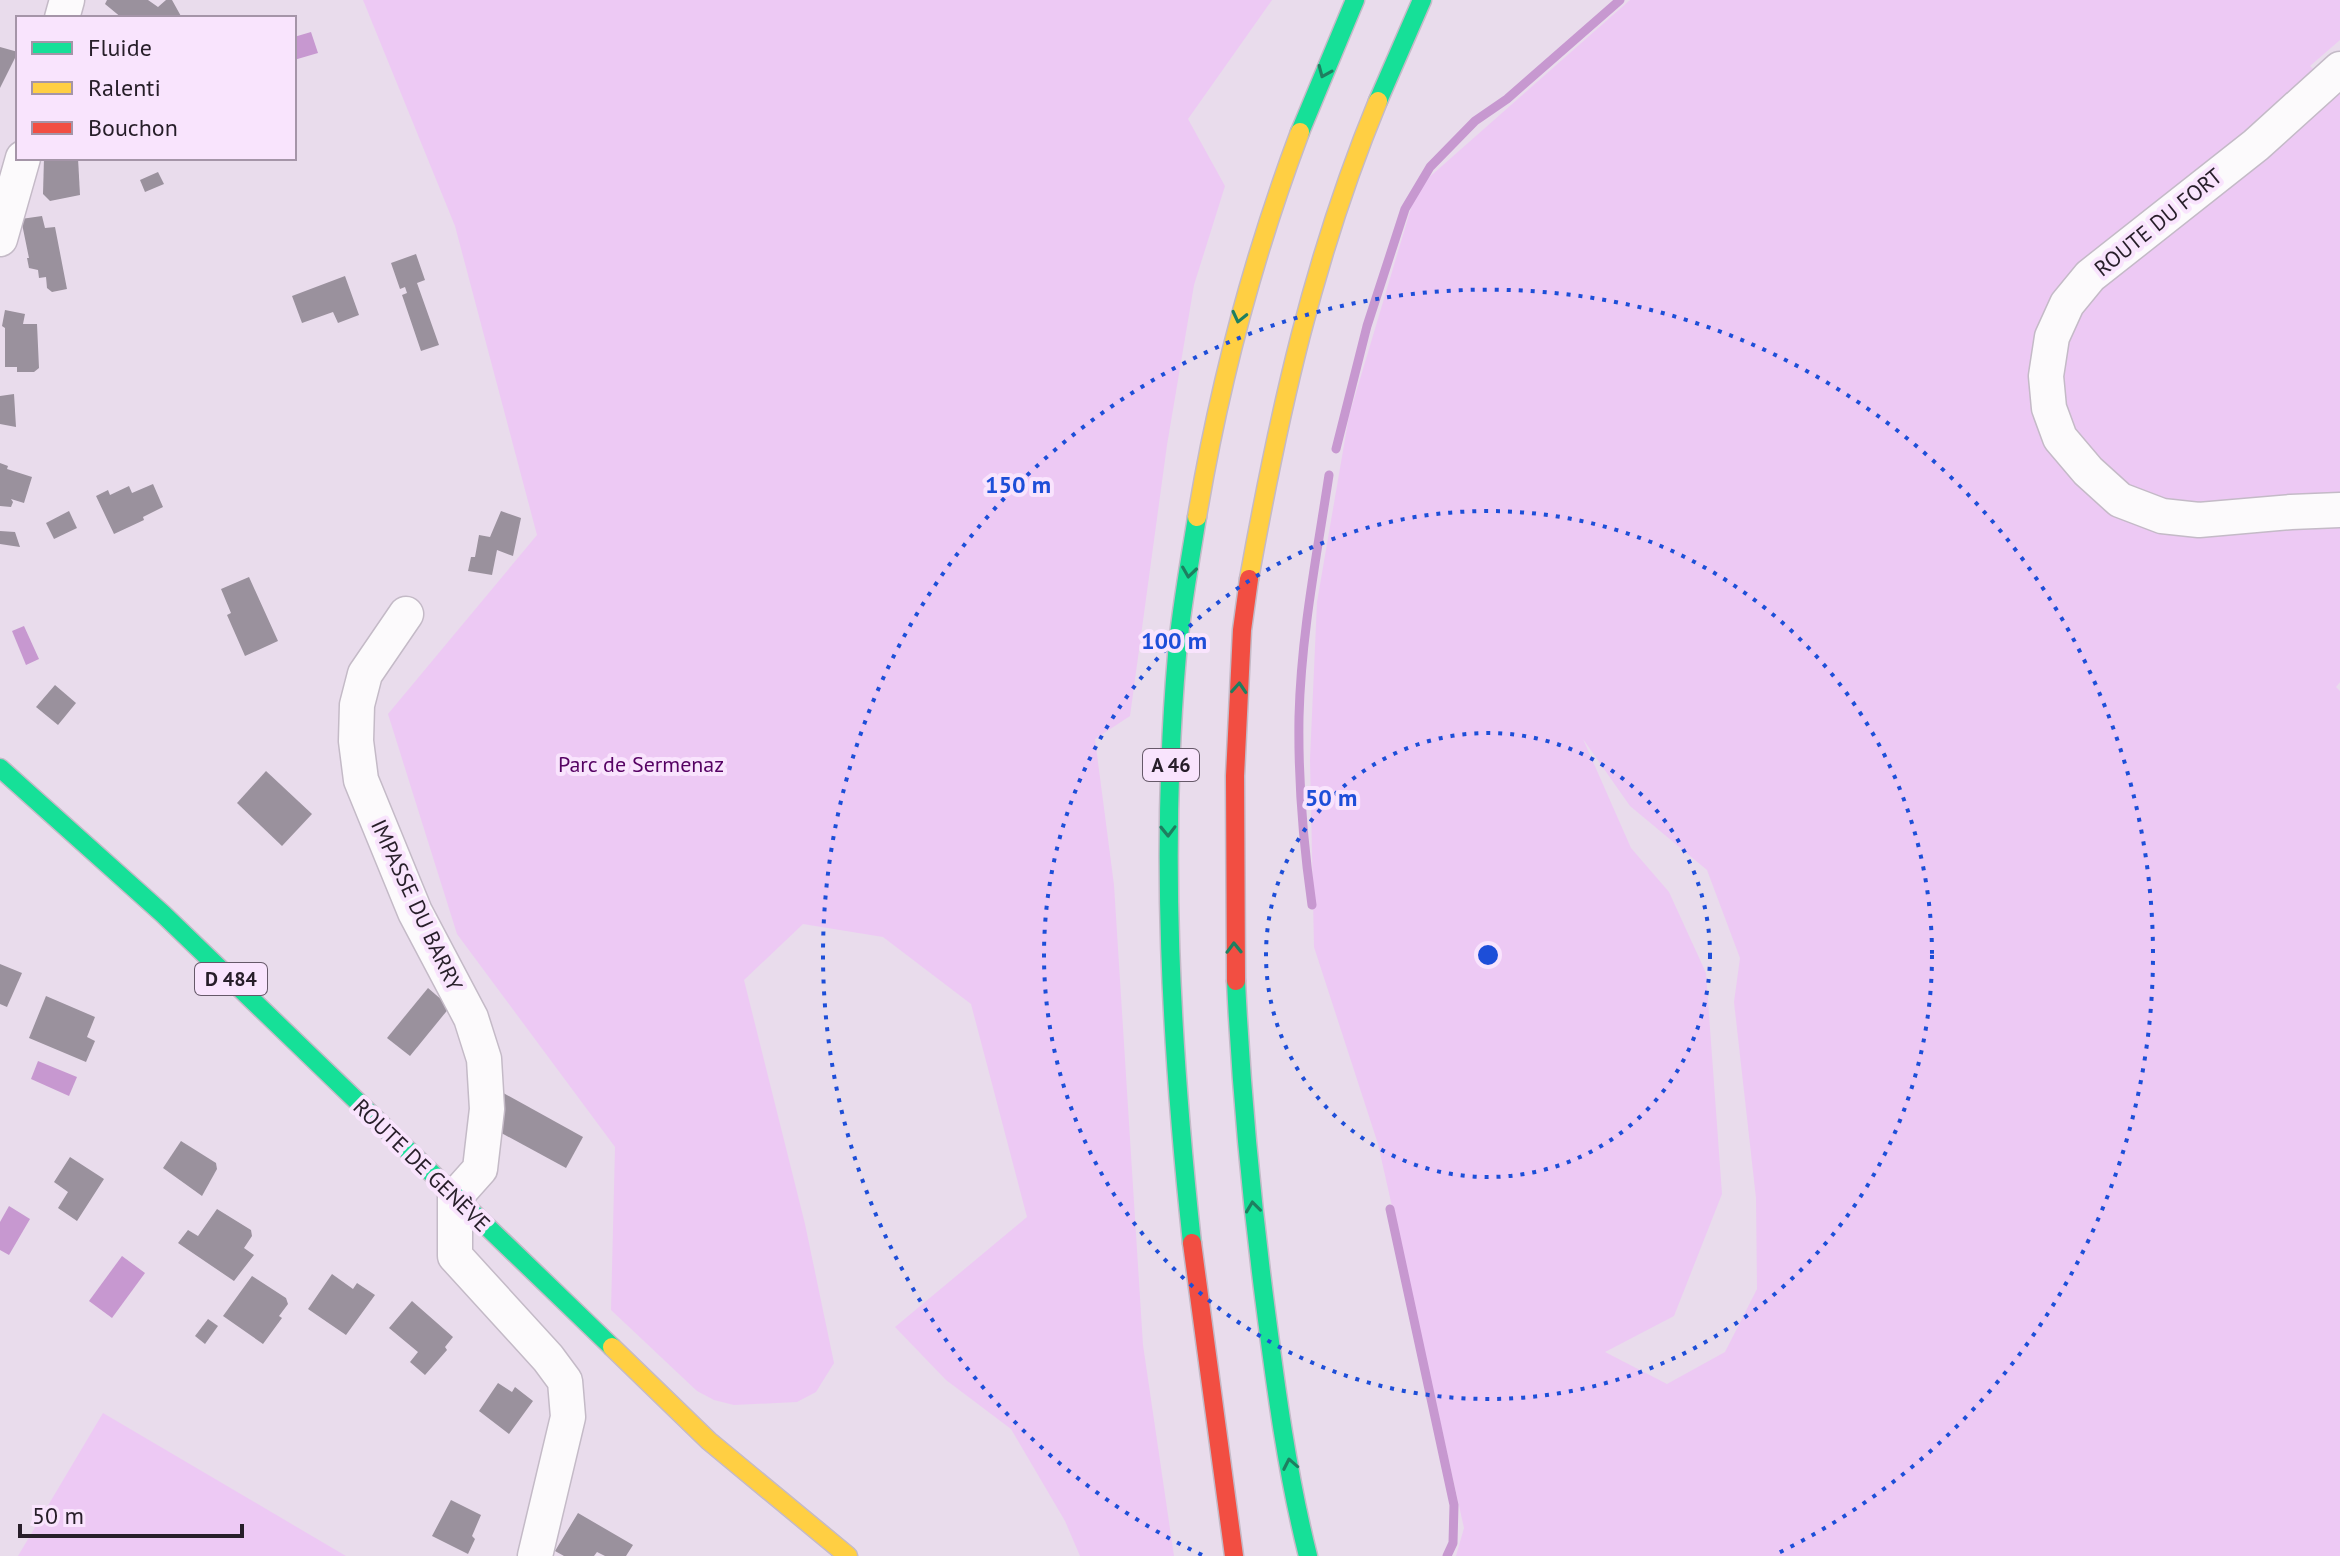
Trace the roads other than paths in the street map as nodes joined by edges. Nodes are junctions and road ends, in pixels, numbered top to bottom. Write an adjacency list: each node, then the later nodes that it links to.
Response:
1 (1355, 0): 11 (main road, A 46, one-way to 11)
2 (1422, 0): 10 (main road, one-way to 2)
3 (2340, 69): 6 (street, ROUTE DU FORT)
4 (22, 160): 5 (street)
5 (0, 239)
6 (2340, 510)
7 (406, 614): 9 (street, IMPASSE DU BARRY)
8 (0, 768): 9 (main road, ROUTE DE GENÈVE / D 484)
9 (455, 1197): 12 (street); 13 (main road, ROUTE DE GENÈVE / D 484)
10 (1306, 1548)
11 (1234, 1555)
12 (535, 1556)
13 (848, 1556)

